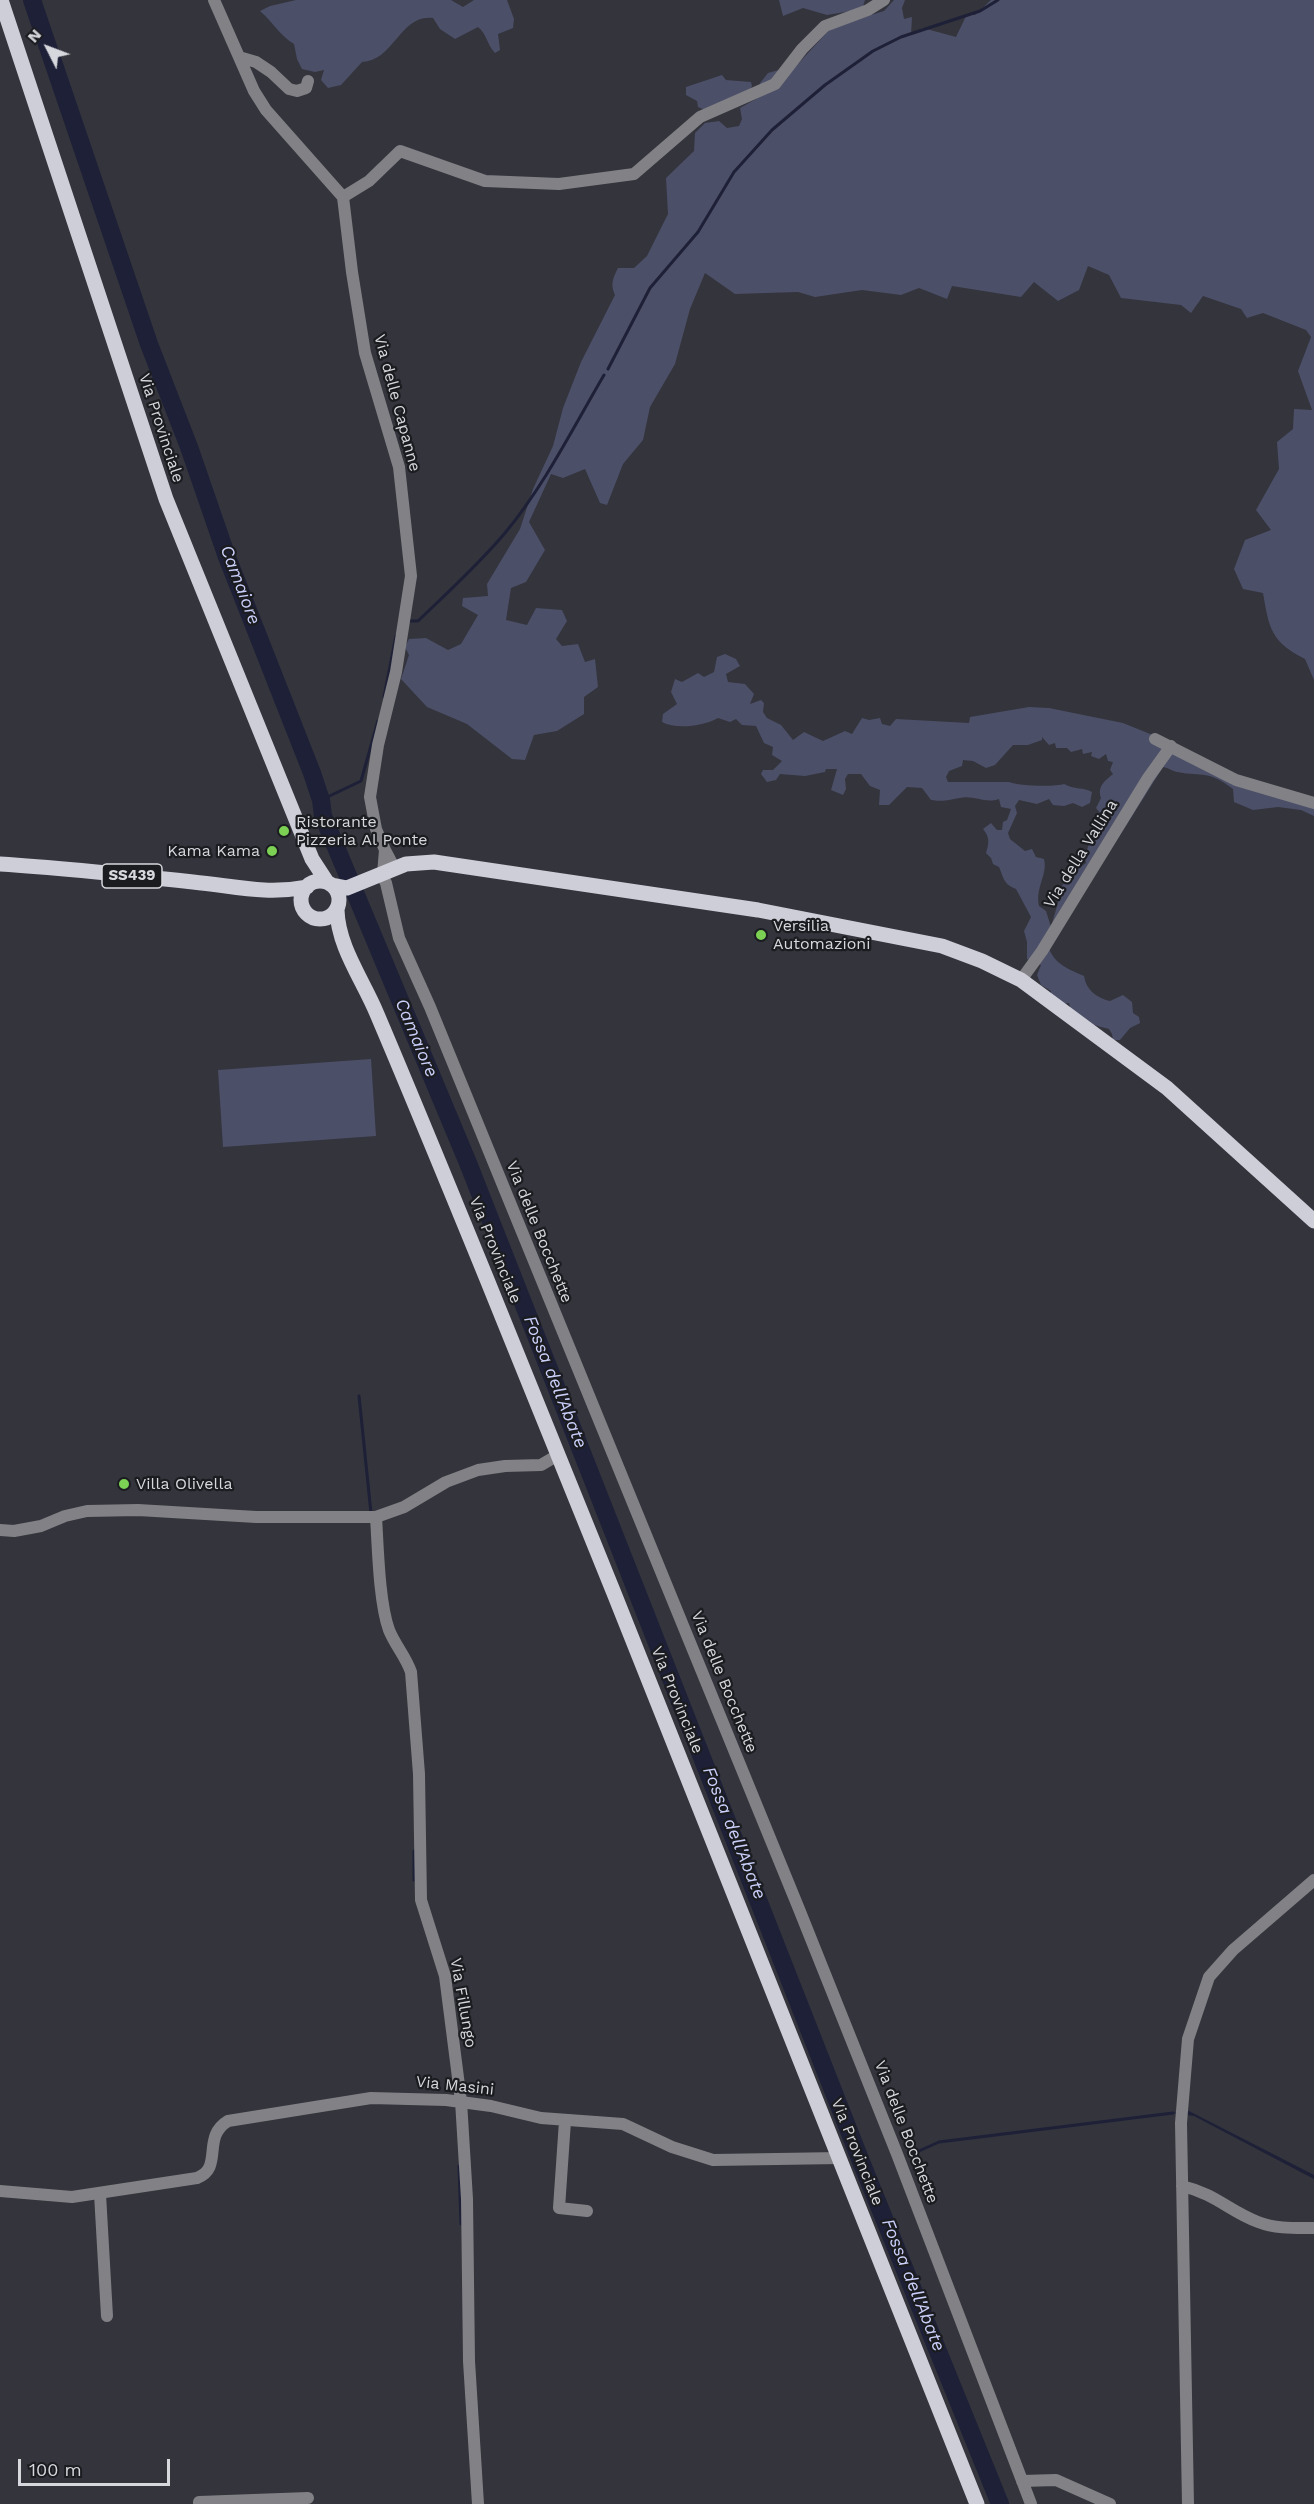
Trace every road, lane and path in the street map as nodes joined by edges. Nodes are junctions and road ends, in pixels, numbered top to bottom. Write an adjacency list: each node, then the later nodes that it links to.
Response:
1 (1, 0): 10 (main road, Via Provinciale)
2 (214, 0): 4 (street)
3 (884, 0): 6 (street)
4 (239, 57): 5 (street); 6 (street)
5 (308, 81)
6 (343, 197): 12 (street, Via delle Capanne)
7 (1155, 738): 8 (street)
8 (1171, 746): 9 (street); 18 (street, Via della Vallina)
9 (1314, 803)
10 (312, 859): 13 (main road, Via Provinciale); 15 (main road, Via Provinciale)
11 (0, 864): 14 (main road, SS439)
12 (384, 873): 15 (main road); 18 (main road); 33 (street, Via delle Bocchette)
13 (309, 885): 14 (main road, SS439); 15 (main road); 16 (main road)
14 (263, 892): 16 (main road, Via Provinciale)
15 (337, 893): 16 (main road); 17 (main road, Via Provinciale)
16 (309, 915): 17 (main road, Via Provinciale)
17 (346, 948): 20 (main road, Via Provinciale)
18 (1020, 980): 19 (main road)
19 (1314, 1221)
20 (558, 1455): 21 (street); 26 (main road, Via Provinciale)
21 (376, 1517): 22 (street); 24 (street, Via Fillungo)
22 (0, 1530)
23 (1314, 1880): 27 (street)
24 (461, 2101): 25 (street, Via Masini); 29 (street, Via Masini); 36 (street, Via Fillungo)
25 (565, 2121): 26 (street, Via Masini); 30 (street)
26 (840, 2158): 37 (main road, Via Provinciale)
27 (1182, 2187): 31 (street); 40 (street)
28 (0, 2191): 29 (street, Via Masini)
29 (100, 2194): 32 (street)
30 (587, 2211)
31 (1314, 2229)
32 (107, 2316)
33 (1022, 2481): 38 (street, Via delle Bocchette); 39 (street)
34 (308, 2498): 35 (street)
35 (199, 2504)
36 (478, 2504)
37 (977, 2504)
38 (1031, 2504)
39 (1110, 2504)
40 (1188, 2504)

